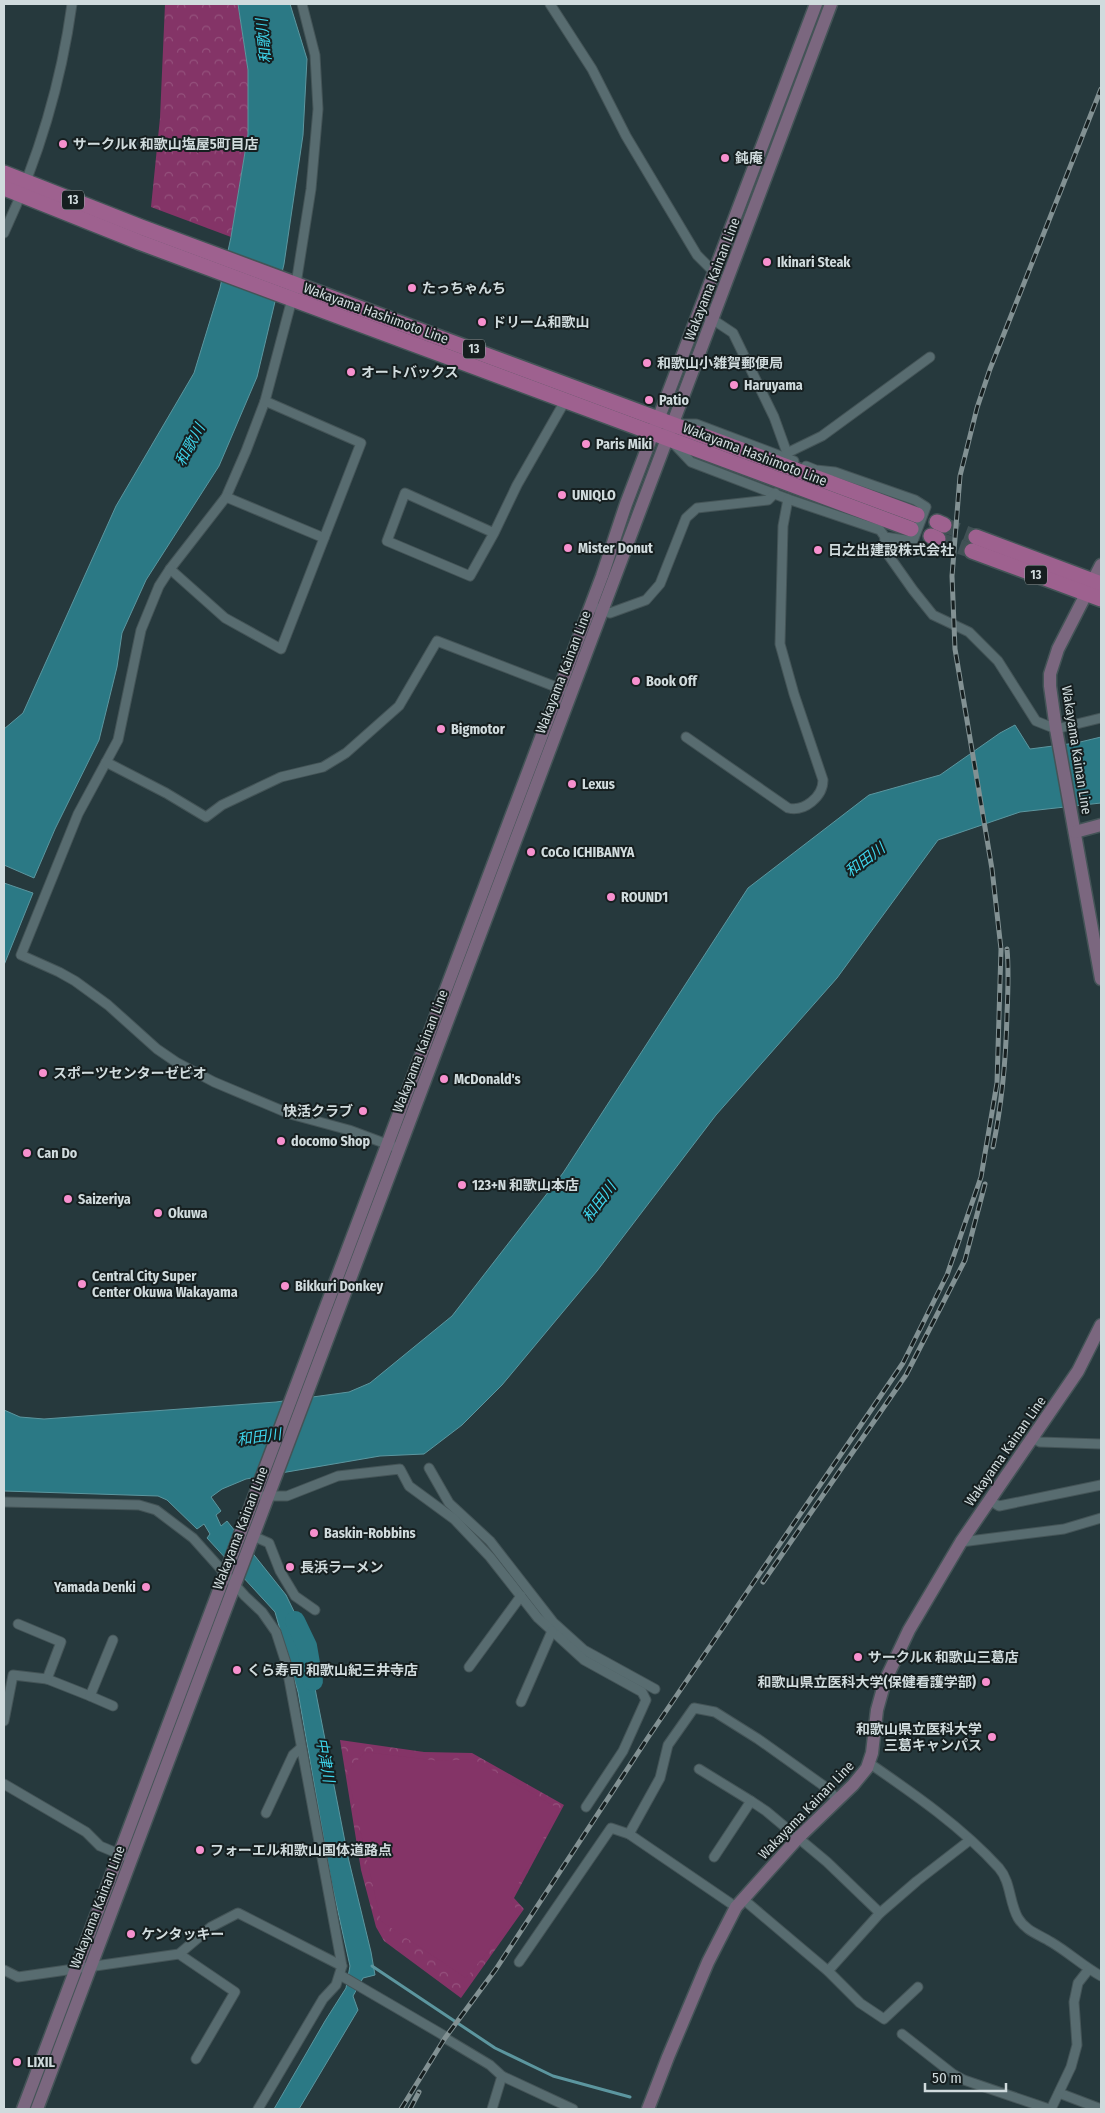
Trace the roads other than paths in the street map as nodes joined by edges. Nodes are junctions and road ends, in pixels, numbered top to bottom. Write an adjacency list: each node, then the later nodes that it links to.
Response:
1 (72, 4): 8 (street)
2 (302, 4): 12 (street)
3 (550, 4): 10 (street)
4 (816, 4): 10 (main road, Wakayama Kainan Line)
5 (831, 4): 11 (main road, Wakayama Kainan Line)
6 (4, 173): 8 (main road, Wakayama Hashimoto Line / 13)
7 (4, 188): 8 (main road, Wakayama Hashimoto Line / 13)
8 (24, 188): 9 (street); 12 (main road, Wakayama Hashimoto Line / 13)
9 (4, 233)
10 (714, 274): 11 (street); 13 (main road, Wakayama Kainan Line)
11 (728, 279): 14 (main road, Wakayama Kainan Line)
12 (291, 290): 16 (street); 17 (main road, Wakayama Hashimoto Line / 13); 18 (main road, Wakayama Hashimoto Line / 13)
13 (697, 312): 14 (street); 18 (main road, Wakayama Kainan Line)
14 (713, 319): 19 (main road, Wakayama Kainan Line); 22 (street)
15 (930, 357): 22 (street)
16 (265, 401): 24 (street); 28 (street)
17 (565, 401): 20 (main road, Wakayama Hashimoto Line / 13); 26 (street)
18 (658, 418): 19 (main road, Wakayama Hashimoto Line / 13); 20 (main road, Wakayama Kainan Line)
19 (673, 424): 21 (main road, Wakayama Kainan Line); 21 (main road, Wakayama Hashimoto Line / 13); 22 (street)
20 (652, 433): 21 (main road, Wakayama Hashimoto Line / 13); 34 (main road, Wakayama Kainan Line)
21 (668, 438): 23 (street); 35 (main road, Wakayama Kainan Line)
22 (786, 456): 27 (street)
23 (775, 493): 25 (street); 35 (street)
24 (226, 497): 28 (street); 31 (street)
25 (788, 499): 27 (street); 39 (street)
26 (494, 533): 26 (street)
27 (885, 537): 38 (street)
28 (324, 538): 31 (street)
29 (974, 544): 32 (main road, 13)
30 (1101, 565): 32 (main road, Wakayama Kainan Line)
31 (170, 569): 40 (street)
32 (1094, 586): 33 (main road, 13); 38 (main road, Wakayama Kainan Line)
33 (1101, 599)
34 (590, 606): 35 (street); 36 (main road, Wakayama Kainan Line)
35 (603, 610): 36 (main road, Wakayama Kainan Line)
36 (565, 690): 40 (street); 44 (main road, Wakayama Kainan Line); 45 (main road, Wakayama Kainan Line)
37 (1101, 718): 38 (street)
38 (1057, 733): 42 (main road, Wakayama Kainan Line)
39 (686, 738)
40 (106, 762): 44 (street)
41 (1101, 824): 42 (main road)
42 (1075, 832): 43 (main road, Wakayama Kainan Line)
43 (1101, 979)
44 (386, 1144): 45 (street); 52 (main road, Wakayama Kainan Line)
45 (399, 1149): 51 (main road, Wakayama Kainan Line)
46 (1101, 1325): 47 (main road, Wakayama Kainan Line)
47 (1032, 1438): 48 (street); 53 (main road, Wakayama Kainan Line)
48 (1101, 1444)
49 (429, 1468): 67 (street)
50 (1101, 1485): 53 (street)
51 (271, 1490): 52 (street); 56 (main road, Wakayama Kainan Line); 59 (street)
52 (257, 1491): 58 (main road, Wakayama Kainan Line)
53 (990, 1500): 57 (main road, Wakayama Kainan Line)
54 (4, 1502): 58 (street)
55 (1101, 1518): 57 (street)
56 (252, 1537): 58 (main road, Wakayama Kainan Line); 60 (street)
57 (961, 1542): 73 (main road, Wakayama Kainan Line)
58 (231, 1575): 72 (street); 83 (main road, Wakayama Kainan Line)
59 (521, 1596): 62 (street); 64 (street)
60 (315, 1610)
61 (18, 1624): 66 (street)
62 (552, 1631): 69 (street); 78 (street)
63 (113, 1640): 68 (street)
64 (469, 1667)
65 (8, 1674): 66 (street); 71 (street)
66 (46, 1679): 68 (street)
67 (656, 1689)
68 (90, 1696): 70 (street)
69 (522, 1702)
70 (113, 1706)
71 (4, 1721)
72 (301, 1748): 79 (street); 94 (street)
73 (869, 1763): 76 (main road, Wakayama Kainan Line); 82 (street)
74 (699, 1769): 77 (street)
75 (4, 1784): 83 (street)
76 (838, 1800): 80 (street); 81 (main road, Wakayama Kainan Line)
77 (751, 1801): 81 (street); 84 (street)
78 (586, 1807)
79 (266, 1813)
80 (629, 1834): 85 (street); 88 (street)
81 (798, 1838): 85 (main road, Wakayama Kainan Line); 86 (street)
82 (970, 1840): 86 (street); 91 (street)
83 (125, 1856): 89 (main road, Wakayama Kainan Line); 90 (main road, Wakayama Kainan Line)
84 (714, 1856)
85 (739, 1903): 93 (street); 106 (main road, Wakayama Kainan Line)
86 (880, 1913): 93 (street)
87 (179, 1954): 89 (street); 94 (street); 98 (street)
88 (519, 1962)
89 (91, 1966): 90 (street); 102 (main road, Wakayama Kainan Line)
90 (76, 1968): 92 (street); 101 (main road, Wakayama Kainan Line)
91 (1088, 1969): 95 (street); 100 (street)
92 (4, 1970)
93 (828, 1972): 96 (street)
94 (342, 1973): 99 (street); 103 (street)
95 (1101, 1976)
96 (918, 1988)
97 (902, 2034): 107 (street)
98 (196, 2059)
99 (502, 2076): 104 (street); 105 (street)
100 (1059, 2093): 107 (street); 108 (street)
101 (23, 2109)
102 (37, 2109)
103 (258, 2109)
104 (492, 2109)
105 (573, 2109)
106 (648, 2109)
107 (1050, 2109)
108 (1101, 2109)

